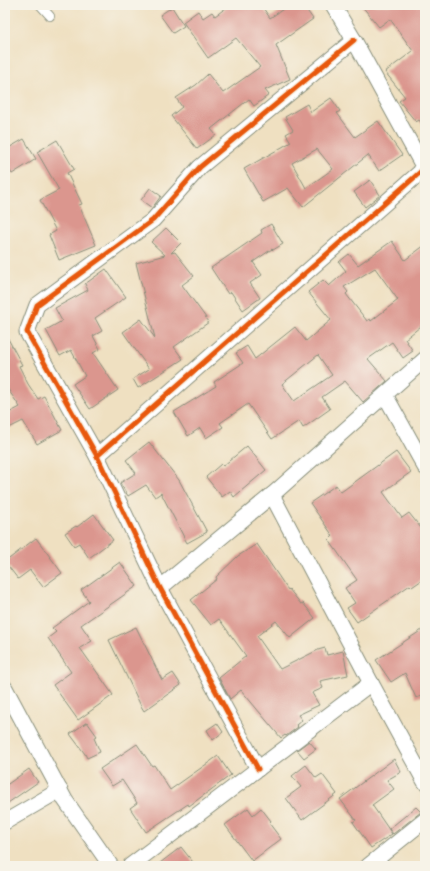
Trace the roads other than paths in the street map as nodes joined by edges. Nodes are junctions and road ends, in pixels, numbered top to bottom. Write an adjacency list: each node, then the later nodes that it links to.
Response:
1 (40, 5): 3 (lane)
2 (333, 5): 4 (street)
3 (50, 16)
4 (354, 40): 5 (street); 8 (street)
5 (425, 168): 8 (street)
6 (425, 359): 7 (street)
7 (385, 395): 9 (street); 10 (street)
8 (97, 456): 11 (street)
9 (425, 467)
10 (272, 495): 11 (street); 12 (street)
11 (160, 588): 14 (street)
12 (371, 683): 14 (street); 15 (street)
13 (5, 688): 16 (street)
14 (258, 769): 20 (street)
15 (425, 782)
16 (60, 790): 18 (street); 19 (street)
17 (425, 820): 21 (street)
18 (5, 822)
19 (111, 866)
20 (130, 866)
21 (368, 866)

